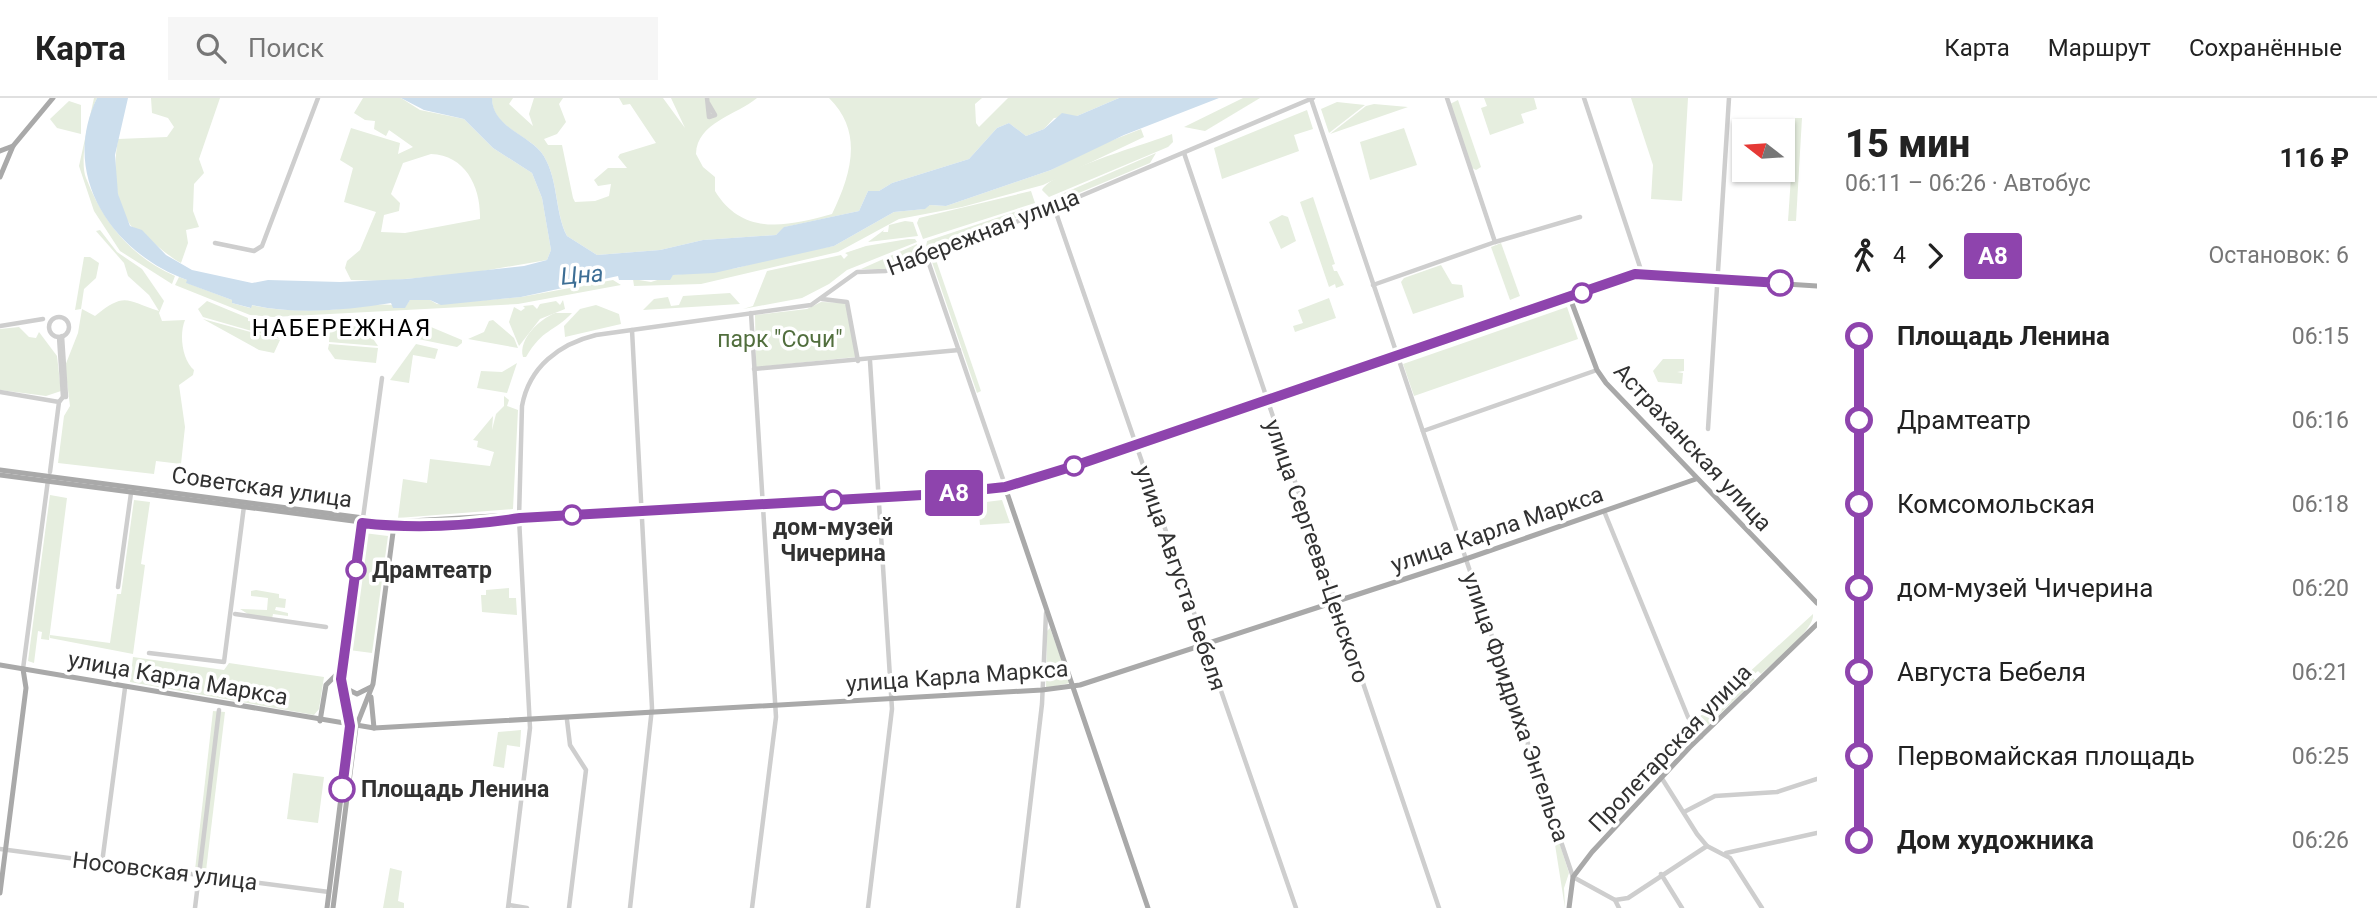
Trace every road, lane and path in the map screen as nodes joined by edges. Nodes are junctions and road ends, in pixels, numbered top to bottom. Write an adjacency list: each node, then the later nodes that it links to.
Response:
1 (53, 98): 7 (main road)
2 (318, 98): 14 (street)
3 (1312, 98): 9 (street, Набережная улица); 18 (street, улица Фридриха Энгельса)
4 (1447, 98): 13 (street)
5 (1584, 98): 16 (street)
6 (1729, 98): 17 (street)
7 (13, 146): 8 (main road); 10 (main road)
8 (0, 151)
9 (1184, 153): 11 (street, Набережная улица); 36 (street, улица Сергеева-Ценского)
10 (0, 177)
11 (1054, 207): 15 (street, Набережная улица); 39 (street, улица Августа Бебеля)
12 (1580, 217): 13 (street)
13 (1495, 242): 18 (street)
14 (215, 243)
15 (926, 255): 21 (street, Набережная улица); 27 (street)
16 (1642, 273): 17 (main road, Советская улица); 20 (main road, Советская улица)
17 (1716, 279): 19 (main road, Советская улица); 37 (street)
18 (1373, 285): 28 (street, улица Фридриха Энгельса)
19 (1817, 286)
20 (1570, 298): 28 (main road, Советская улица); 32 (main road, Астраханская улица)
21 (821, 299): 22 (street, Набережная улица); 30 (street)
22 (751, 313): 25 (street, Набережная улица); 31 (street)
23 (43, 319): 24 (street)
24 (0, 326)
25 (632, 330): 50 (street); 51 (street, Набережная улица)
26 (61, 337): 26 (street); 35 (street)
27 (959, 350): 29 (street); 44 (street)
28 (1397, 356): 36 (main road, Советская улица); 38 (street, улица Фридриха Энгельса)
29 (870, 361): 30 (street); 46 (street)
30 (858, 362): 31 (street)
31 (754, 369): 47 (street)
32 (1597, 370): 38 (street); 43 (main road, Астраханская улица)
33 (382, 378): 52 (street)
34 (0, 392): 35 (street)
35 (61, 400): 42 (street)
36 (1267, 401): 39 (main road, Советская улица); 56 (street, улица Сергеева-Ценского)
37 (1708, 429)
38 (1423, 431): 54 (street, улица Фридриха Энгельса)
39 (1135, 445): 44 (main road, Советская улица); 62 (street, улица Августа Бебеля)
40 (0, 470): 42 (main road, Советская улица)
41 (0, 475): 42 (main road, Советская улица)
42 (49, 476): 45 (main road, Советская улица); 48 (main road, Советская улица); 66 (street)
43 (1696, 479): 49 (main road, улица Карла Маркса); 57 (main road, Астраханская улица)
44 (1005, 487): 46 (main road, Советская улица); 58 (main road)
45 (131, 493): 48 (main road, Советская улица); 55 (street)
46 (879, 498): 47 (main road, Советская улица); 73 (street)
47 (763, 504): 50 (main road, Советская улица); 74 (street)
48 (244, 505): 52 (main road, Советская улица); 63 (street)
49 (1604, 511): 54 (main road, улица Карла Маркса); 82 (street)
50 (640, 512): 51 (main road, Советская улица); 76 (street)
51 (520, 518): 53 (main road, Советская улица); 79 (street, Набережная улица)
52 (362, 521): 53 (main road, Советская улица); 65 (main road)
53 (394, 524): 67 (main road)
54 (1466, 559): 56 (main road, улица Карла Маркса); 93 (street, улица Фридриха Энгельса)
55 (118, 587)
56 (1334, 603): 62 (main road, улица Карла Маркса); 109 (street, улица Сергеева-Ценского)
57 (1817, 603)
58 (1046, 607): 69 (main road); 71 (street)
59 (235, 614): 61 (street)
60 (1817, 624): 82 (main road, Пролетарская улица)
61 (326, 627)
62 (1204, 644): 69 (main road, улица Карла Маркса); 108 (street, улица Августа Бебеля)
63 (149, 653)
64 (0, 666): 66 (main road, улица Карла Маркса)
65 (343, 668): 68 (main road); 78 (main road)
66 (23, 669): 70 (main road, улица Карла Маркса); 88 (main road)
67 (373, 684): 68 (main road); 72 (main road)
68 (341, 685): 80 (main road)
69 (1073, 686): 71 (main road, улица Карла Маркса); 107 (main road)
70 (125, 688): 78 (main road, улица Карла Маркса); 90 (street)
71 (1042, 690): 73 (main road, улица Карла Маркса); 106 (street)
72 (371, 692): 80 (main road); 81 (main road)
73 (891, 699): 74 (main road, улица Карла Маркса); 105 (street)
74 (775, 706): 76 (main road, улица Карла Маркса); 104 (street)
75 (219, 710): 92 (street)
76 (652, 714): 77 (main road, улица Карла Маркса); 103 (street)
77 (567, 720): 79 (main road, улица Карла Маркса); 102 (street)
78 (320, 721): 80 (main road, улица Карла Маркса)
79 (530, 721): 81 (main road, улица Карла Маркса); 97 (street, Набережная улица)
80 (353, 727): 81 (main road, улица Карла Маркса); 94 (main road)
81 (374, 728)
82 (1700, 737): 83 (main road, Пролетарская улица)
83 (1661, 777): 85 (street); 93 (main road, Пролетарская улица)
84 (1817, 779): 85 (street)
85 (1684, 813): 87 (street)
86 (1817, 833): 89 (street)
87 (1707, 846): 89 (street); 91 (street)
88 (3, 850): 90 (street, Носовская улица); 95 (main road)
89 (1725, 853): 113 (street)
90 (102, 863): 92 (street, Носовская улица)
91 (1661, 874): 96 (street); 112 (street)
92 (199, 875): 94 (street, Носовская улица); 98 (street)
93 (1573, 877): 96 (street); 110 (main road)
94 (332, 892): 99 (main road); 100 (main road)
95 (0, 894)
96 (1615, 900): 111 (street)
97 (509, 906): 101 (street)
98 (195, 908)
99 (327, 908)
100 (333, 908)
101 (527, 908)
102 (569, 908)
103 (630, 908)
104 (752, 908)
105 (868, 908)
106 (1018, 908)
107 (1147, 908)
108 (1296, 908)
109 (1439, 908)
110 (1569, 908)
111 (1619, 908)
112 (1682, 908)
113 (1762, 908)

